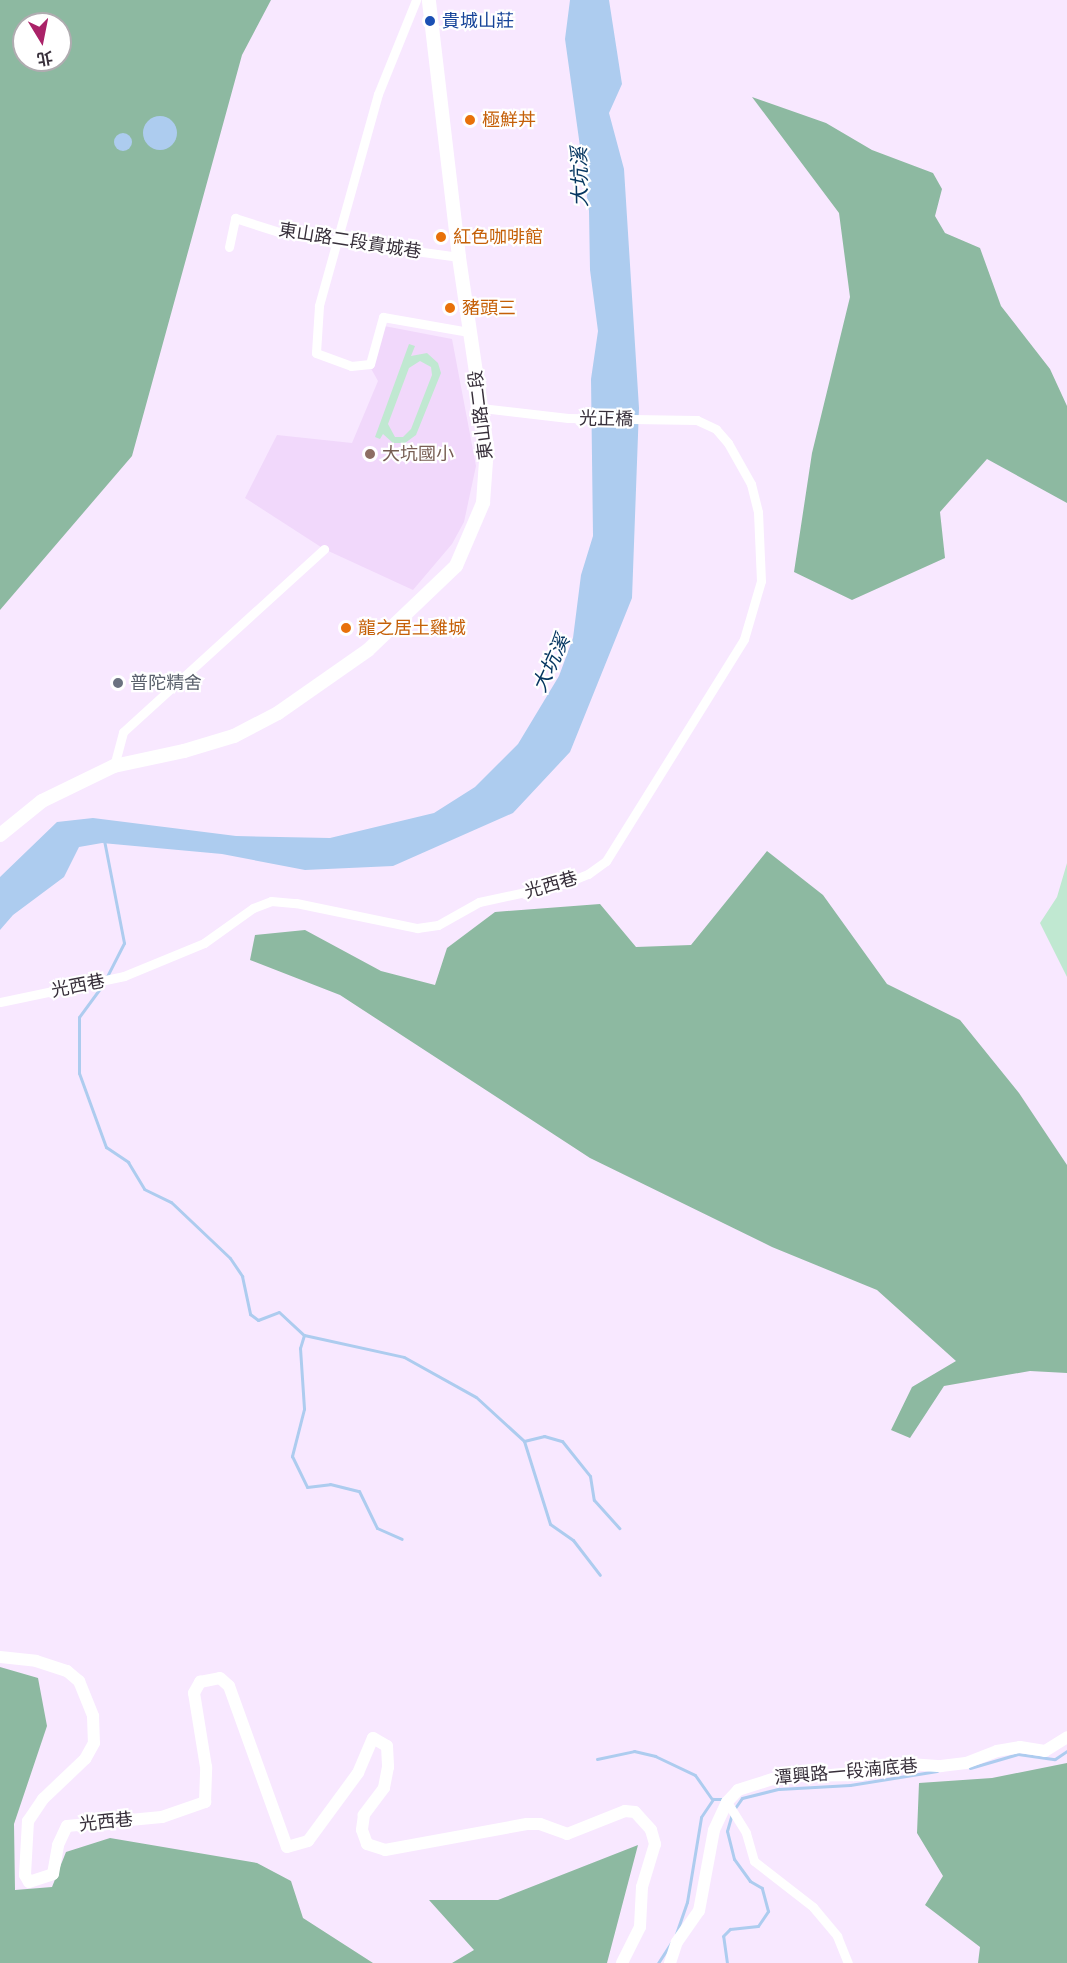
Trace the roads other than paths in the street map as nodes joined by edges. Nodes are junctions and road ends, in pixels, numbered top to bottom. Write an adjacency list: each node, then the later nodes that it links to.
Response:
1 (416, 0): 3 (street)
2 (429, 0): 5 (main road, 東山路二段)
3 (337, 241): 4 (street, 東山路二段貴城巷); 5 (street, 東山路二段貴城巷); 6 (street)
4 (229, 247)
5 (459, 257): 6 (main road, 東山路二段)
6 (470, 332): 7 (main road, 東山路二段)
7 (481, 408): 8 (street, 光正橋); 10 (main road, 東山路二段)
8 (644, 419): 12 (street, 光西巷)
9 (324, 549): 10 (street)
10 (114, 766): 11 (main road, 東山路二段)
11 (0, 835)
12 (0, 1002)
13 (0, 1657): 16 (street, 光西巷)
14 (1067, 1737): 15 (street, 潭興路一段湳底巷)
15 (727, 1802): 17 (street); 18 (street)
16 (622, 1963)
17 (670, 1963)
18 (848, 1963)

